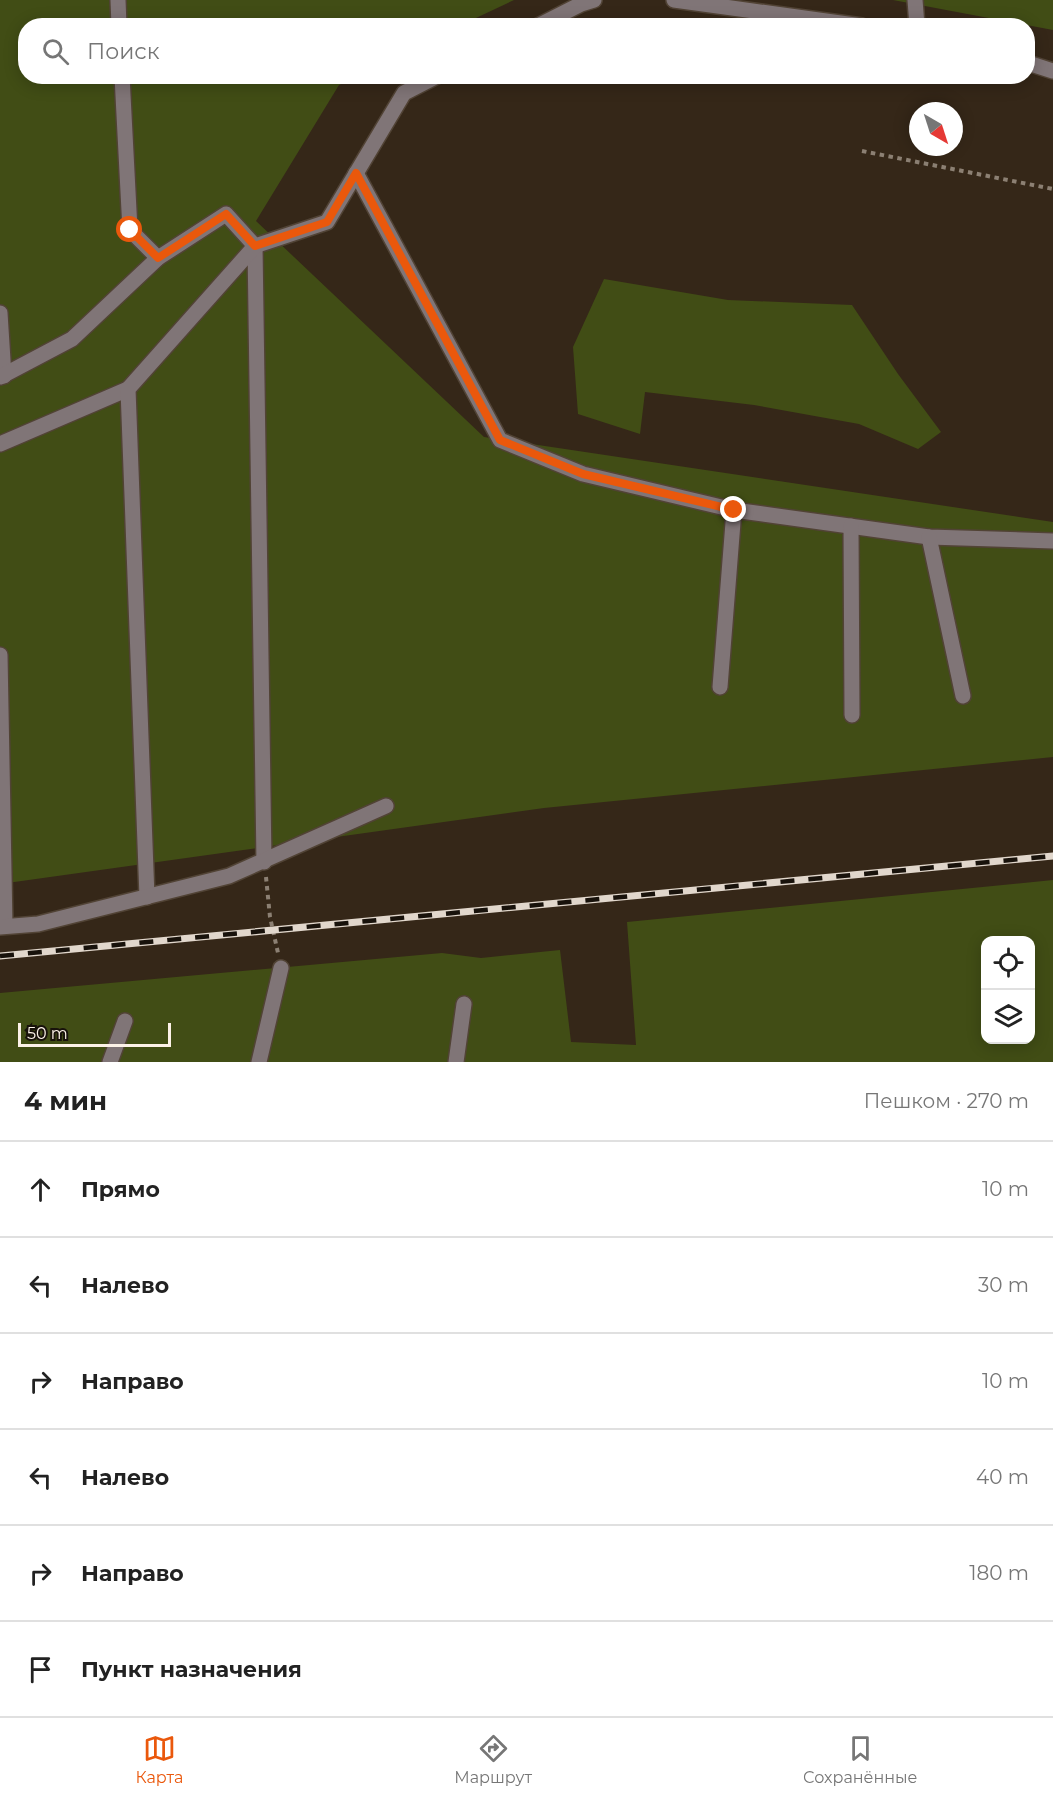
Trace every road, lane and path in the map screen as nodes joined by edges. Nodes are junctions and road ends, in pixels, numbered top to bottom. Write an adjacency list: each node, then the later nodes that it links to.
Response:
1 (118, 0): 6 (street)
2 (594, 0): 7 (street)
3 (674, 0): 5 (street)
4 (915, 0): 9 (street)
5 (748, 5): 8 (street)
6 (119, 18)
7 (554, 18)
8 (818, 18)
9 (916, 18)
10 (1035, 65): 11 (street)
11 (1053, 71)
12 (122, 84): 18 (street)
13 (421, 84): 15 (street)
14 (862, 151): 16 (path)
15 (356, 173): 17 (street); 23 (street)
16 (1053, 189)
17 (255, 246): 18 (street); 21 (street); 32 (street)
18 (158, 258): 20 (street)
19 (0, 313): 20 (street)
20 (2, 377)
21 (128, 389): 22 (street); 33 (street)
22 (0, 444)
23 (734, 510): 24 (street); 28 (street)
24 (851, 526): 25 (street); 30 (street)
25 (928, 537): 26 (street); 29 (street)
26 (1053, 541)
27 (0, 655): 34 (street)
28 (720, 687)
29 (963, 696)
30 (852, 715)
31 (386, 806): 32 (street)
32 (264, 862): 33 (street); 35 (path)
33 (147, 897): 34 (street)
34 (3, 927)
35 (281, 968): 39 (street)
36 (464, 1004): 40 (street)
37 (125, 1021): 38 (street)
38 (110, 1062)
39 (259, 1062)
40 (456, 1062)

